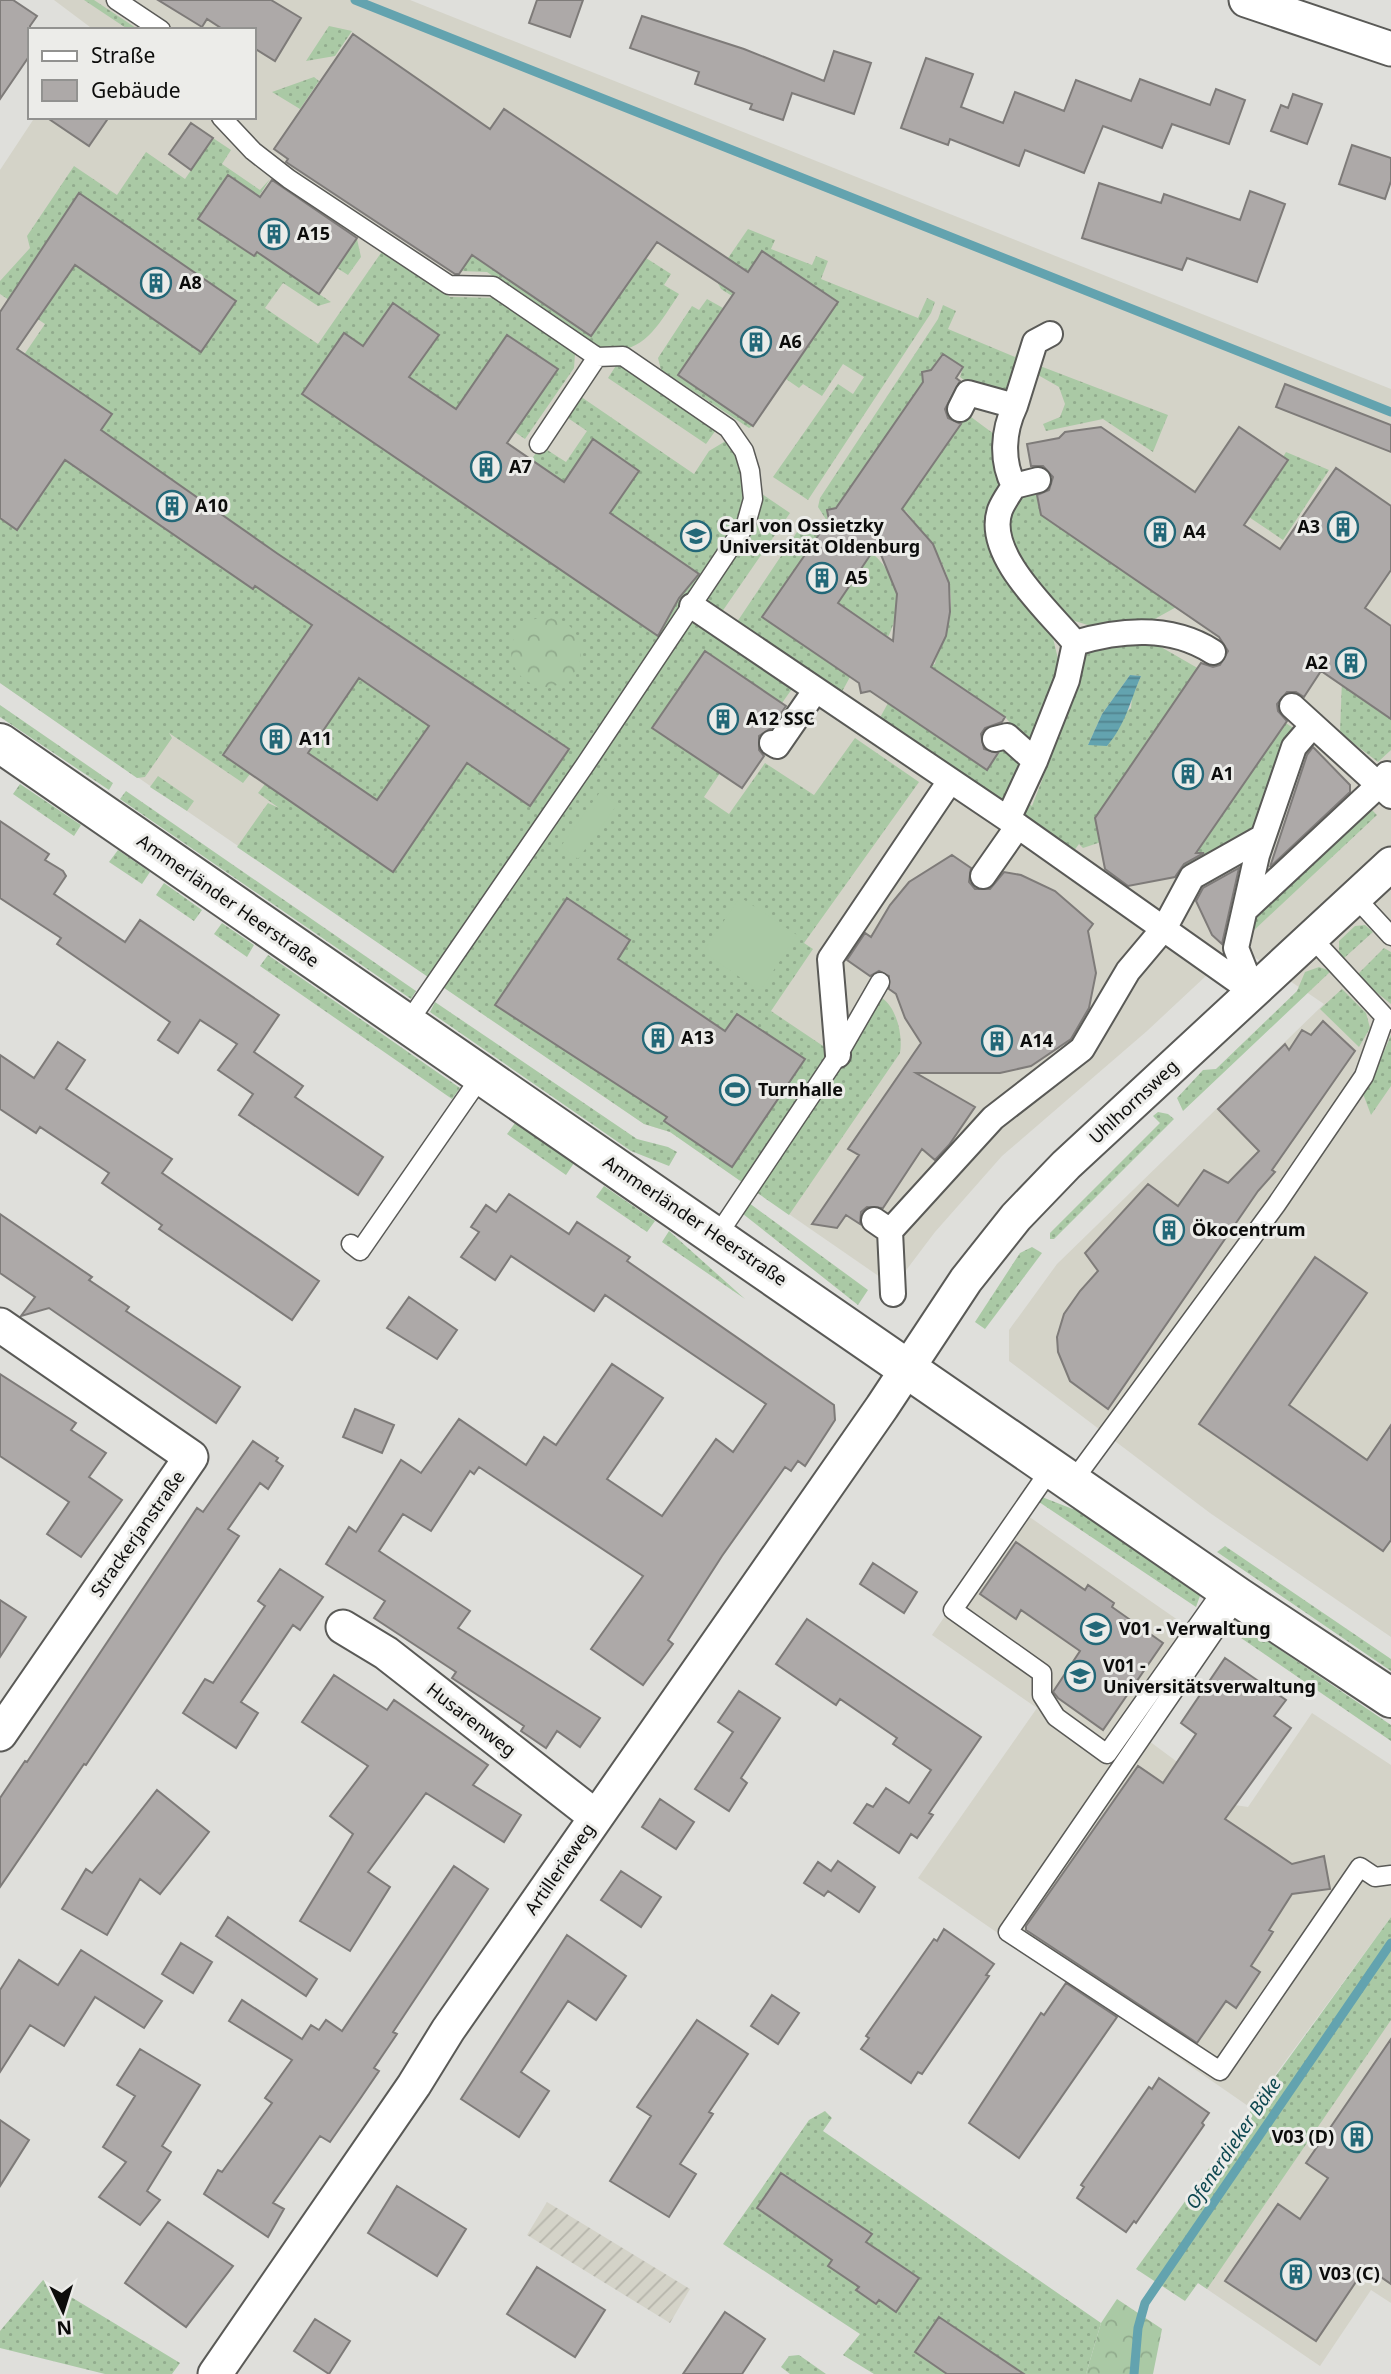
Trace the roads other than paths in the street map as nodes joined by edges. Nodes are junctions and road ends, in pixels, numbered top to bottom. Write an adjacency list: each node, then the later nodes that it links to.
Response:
1 (116, 0): 3 (lane)
2 (1246, 0): 4 (street)
3 (158, 28)
4 (1391, 49)
5 (223, 119): 7 (lane)
6 (1050, 334): 8 (street)
7 (597, 357): 10 (lane); 13 (lane)
8 (1015, 406): 9 (street); 12 (street)
9 (960, 409)
10 (538, 444)
11 (1038, 480): 12 (street)
12 (1014, 486): 14 (street)
13 (692, 606): 16 (street); 37 (lane)
14 (1075, 643): 15 (street); 22 (street)
15 (1213, 652)
16 (815, 691): 21 (street); 23 (street)
17 (1292, 706): 18 (street)
18 (1313, 725): 24 (street); 26 (street)
19 (995, 739): 22 (street)
20 (0, 743): 37 (street, Ammerländer Heerstraße)
21 (772, 743)
22 (1035, 761): 25 (street)
23 (950, 781): 25 (street); 38 (street)
24 (1386, 785): 30 (street)
25 (1013, 823): 28 (street); 31 (street)
26 (1263, 837): 30 (street); 31 (street)
27 (1391, 864): 29 (street, Uhlhornsweg)
28 (983, 876)
29 (1355, 897): 32 (lane); 33 (street, Uhlhornsweg)
30 (1247, 908): 35 (street)
31 (1165, 928): 35 (street); 42 (street)
32 (1391, 936)
33 (1311, 938): 35 (street, Uhlhornsweg); 36 (lane)
34 (880, 982): 38 (lane)
35 (1253, 992): 44 (street, Uhlhornsweg)
36 (1388, 1018): 45 (lane)
37 (407, 1024): 39 (street, Ammerländer Heerstraße)
38 (838, 1055): 40 (lane)
39 (482, 1075): 40 (street, Ammerländer Heerstraße); 41 (lane)
40 (717, 1236): 44 (street, Ammerländer Heerstraße)
41 (351, 1244)
42 (893, 1294)
43 (0, 1325): 49 (street, Strackerjanstraße)
44 (908, 1367): 45 (street, Ammerländer Heerstraße); 50 (street, Artillerieweg)
45 (1062, 1474): 46 (street, Ammerländer Heerstraße); 46 (lane)
46 (1231, 1592): 48 (street, Ammerländer Heerstraße); 51 (lane)
47 (343, 1628): 50 (street, Husarenweg)
48 (1391, 1698)
49 (0, 1734)
50 (596, 1816): 52 (street, Artillerieweg)
51 (1391, 1875)
52 (215, 2374)

